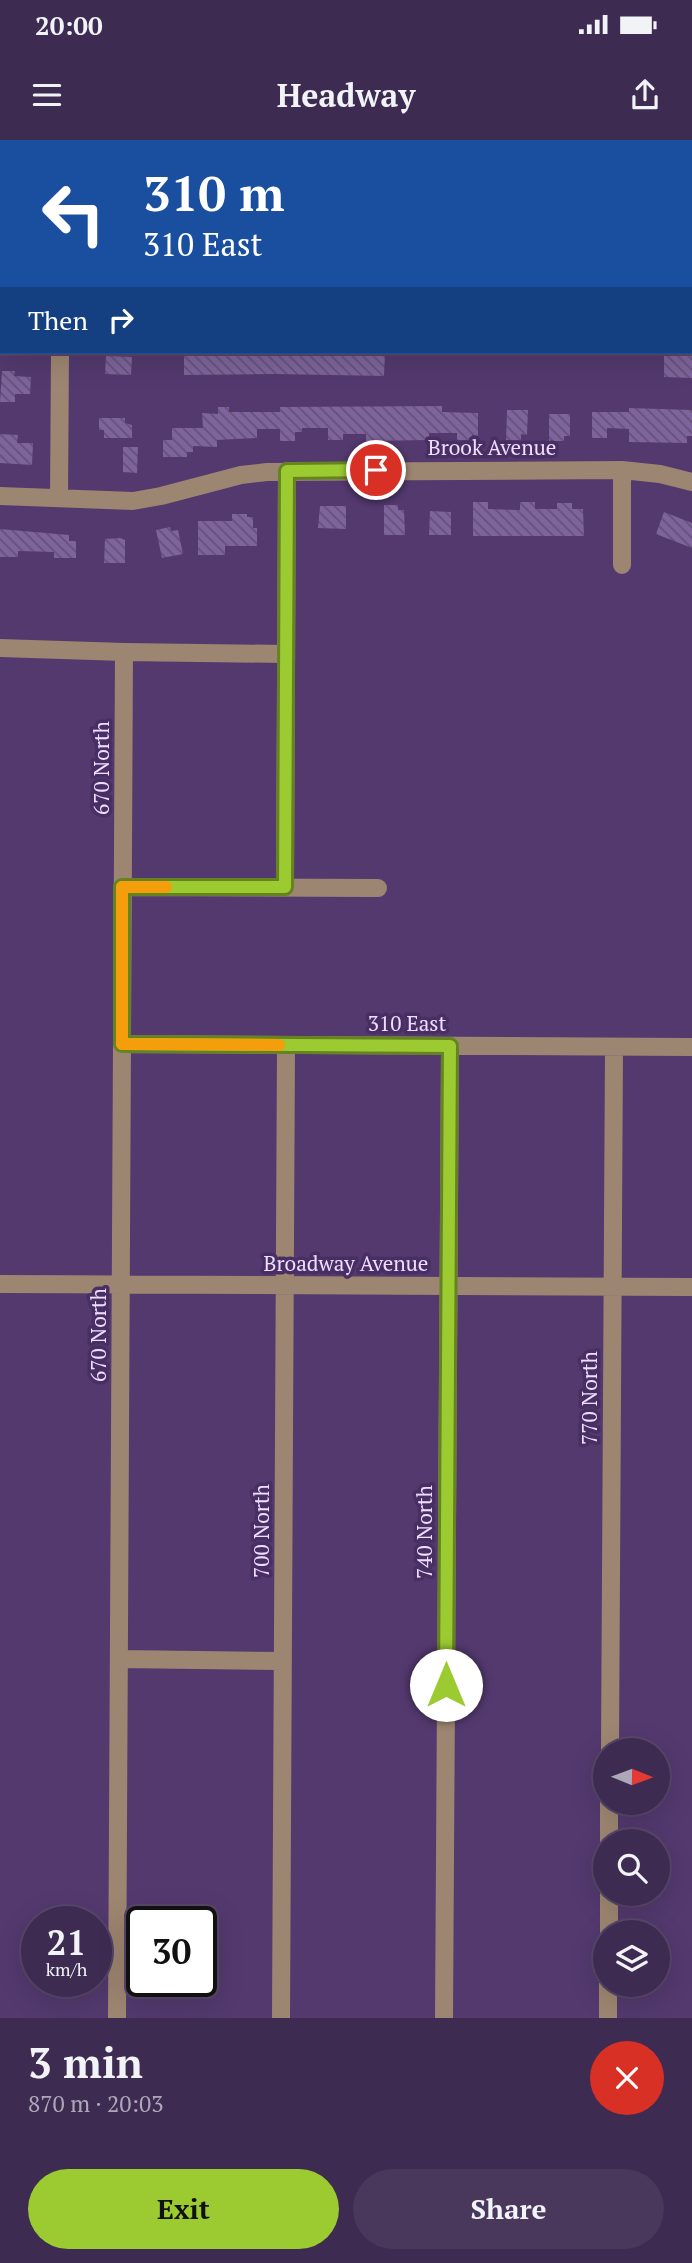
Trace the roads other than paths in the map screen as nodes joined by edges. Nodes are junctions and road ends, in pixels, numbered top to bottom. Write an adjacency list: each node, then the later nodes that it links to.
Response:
1 (60, 354): 6 (street)
2 (622, 470): 3 (street, Brook Avenue); 4 (street, Brook Avenue); 7 (street)
3 (287, 471): 6 (street, Brook Avenue); 10 (street)
4 (692, 482)
5 (0, 496): 6 (street, Brook Avenue)
6 (59, 498)
7 (622, 565)
8 (0, 648): 9 (street)
9 (124, 652): 10 (street); 11 (street, 670 North)
10 (286, 654): 12 (street)
11 (122, 887): 12 (street); 14 (street, 670 North)
12 (285, 887): 13 (street)
13 (378, 888)
14 (122, 1044): 15 (street, 310 East); 20 (street, 670 North)
15 (286, 1045): 16 (street, 310 East); 21 (street, 700 North)
16 (450, 1046): 17 (street, 310 East); 22 (street, 740 North)
17 (614, 1047): 18 (street, 310 East); 23 (street, 770 North)
18 (692, 1047)
19 (0, 1284): 20 (street, Broadway Avenue)
20 (121, 1285): 21 (street, Broadway Avenue); 25 (street, 670 North)
21 (285, 1286): 22 (street, Broadway Avenue); 26 (street, 700 North)
22 (449, 1286): 23 (street, Broadway Avenue); 31 (street, 740 North)
23 (612, 1287): 24 (street, Broadway Avenue); 27 (street, 770 North)
24 (692, 1287)
25 (119, 1659): 26 (street); 29 (street, 670 North)
26 (283, 1661): 30 (street, 700 North)
27 (610, 1738)
28 (608, 1997): 32 (street)
29 (117, 2018)
30 (281, 2018)
31 (444, 2018)
32 (608, 2018)

